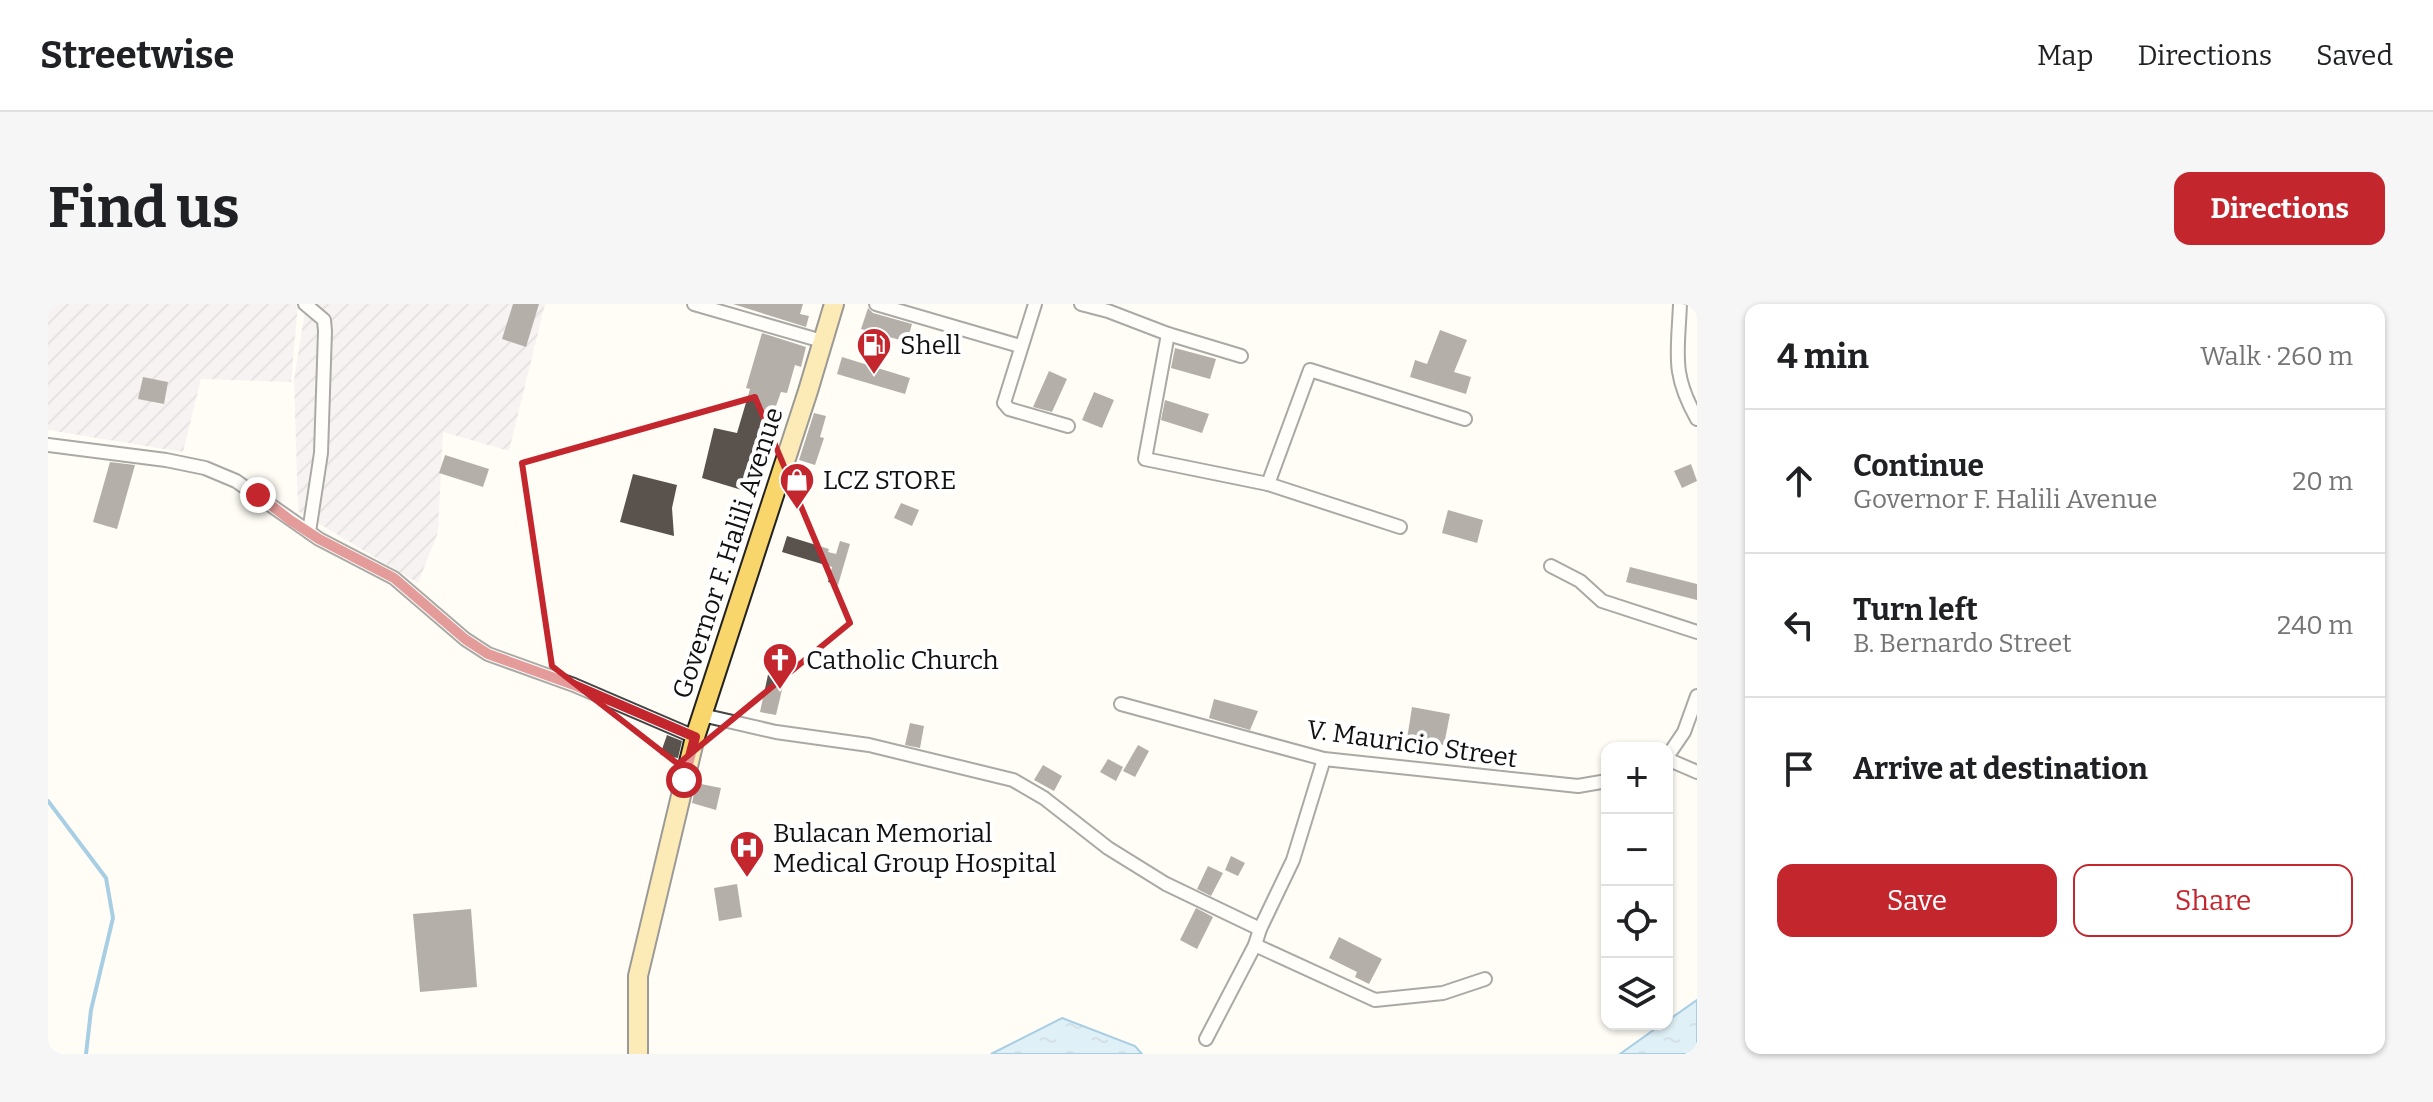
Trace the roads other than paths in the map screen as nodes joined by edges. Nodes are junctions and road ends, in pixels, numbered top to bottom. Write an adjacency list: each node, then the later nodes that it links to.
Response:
1 (305, 304): 19 (street)
2 (694, 304): 10 (street)
3 (834, 304): 10 (main road, Governor F. Halili Avenue)
4 (876, 304): 11 (street)
5 (1035, 304): 11 (street)
6 (1081, 304): 8 (street)
7 (1680, 304): 14 (street)
8 (1109, 308): 9 (street)
9 (1168, 334): 12 (street); 17 (street)
10 (822, 341): 24 (main road, Governor F. Halili Avenue)
11 (1020, 346): 15 (street)
12 (1241, 356)
13 (1465, 419): 17 (street)
14 (1697, 419)
15 (1068, 426)
16 (48, 445): 19 (street)
17 (1268, 484): 18 (street)
18 (1400, 527)
19 (309, 532): 25 (street)
20 (1551, 566): 21 (street)
21 (1697, 632)
22 (1697, 696): 26 (street)
23 (1121, 704): 27 (street, V. Mauricio Street)
24 (702, 715): 25 (main road, Governor F. Halili Avenue); 31 (street)
25 (695, 737): 35 (main road, Governor F. Halili Avenue)
26 (1673, 749)
27 (1324, 759): 30 (street, V. Mauricio Street); 31 (street)
28 (1673, 761): 29 (street)
29 (1697, 772)
30 (1601, 782)
31 (1260, 929): 32 (street)
32 (1255, 945): 33 (street); 34 (street)
33 (1485, 979)
34 (1206, 1039)
35 (638, 1054)

